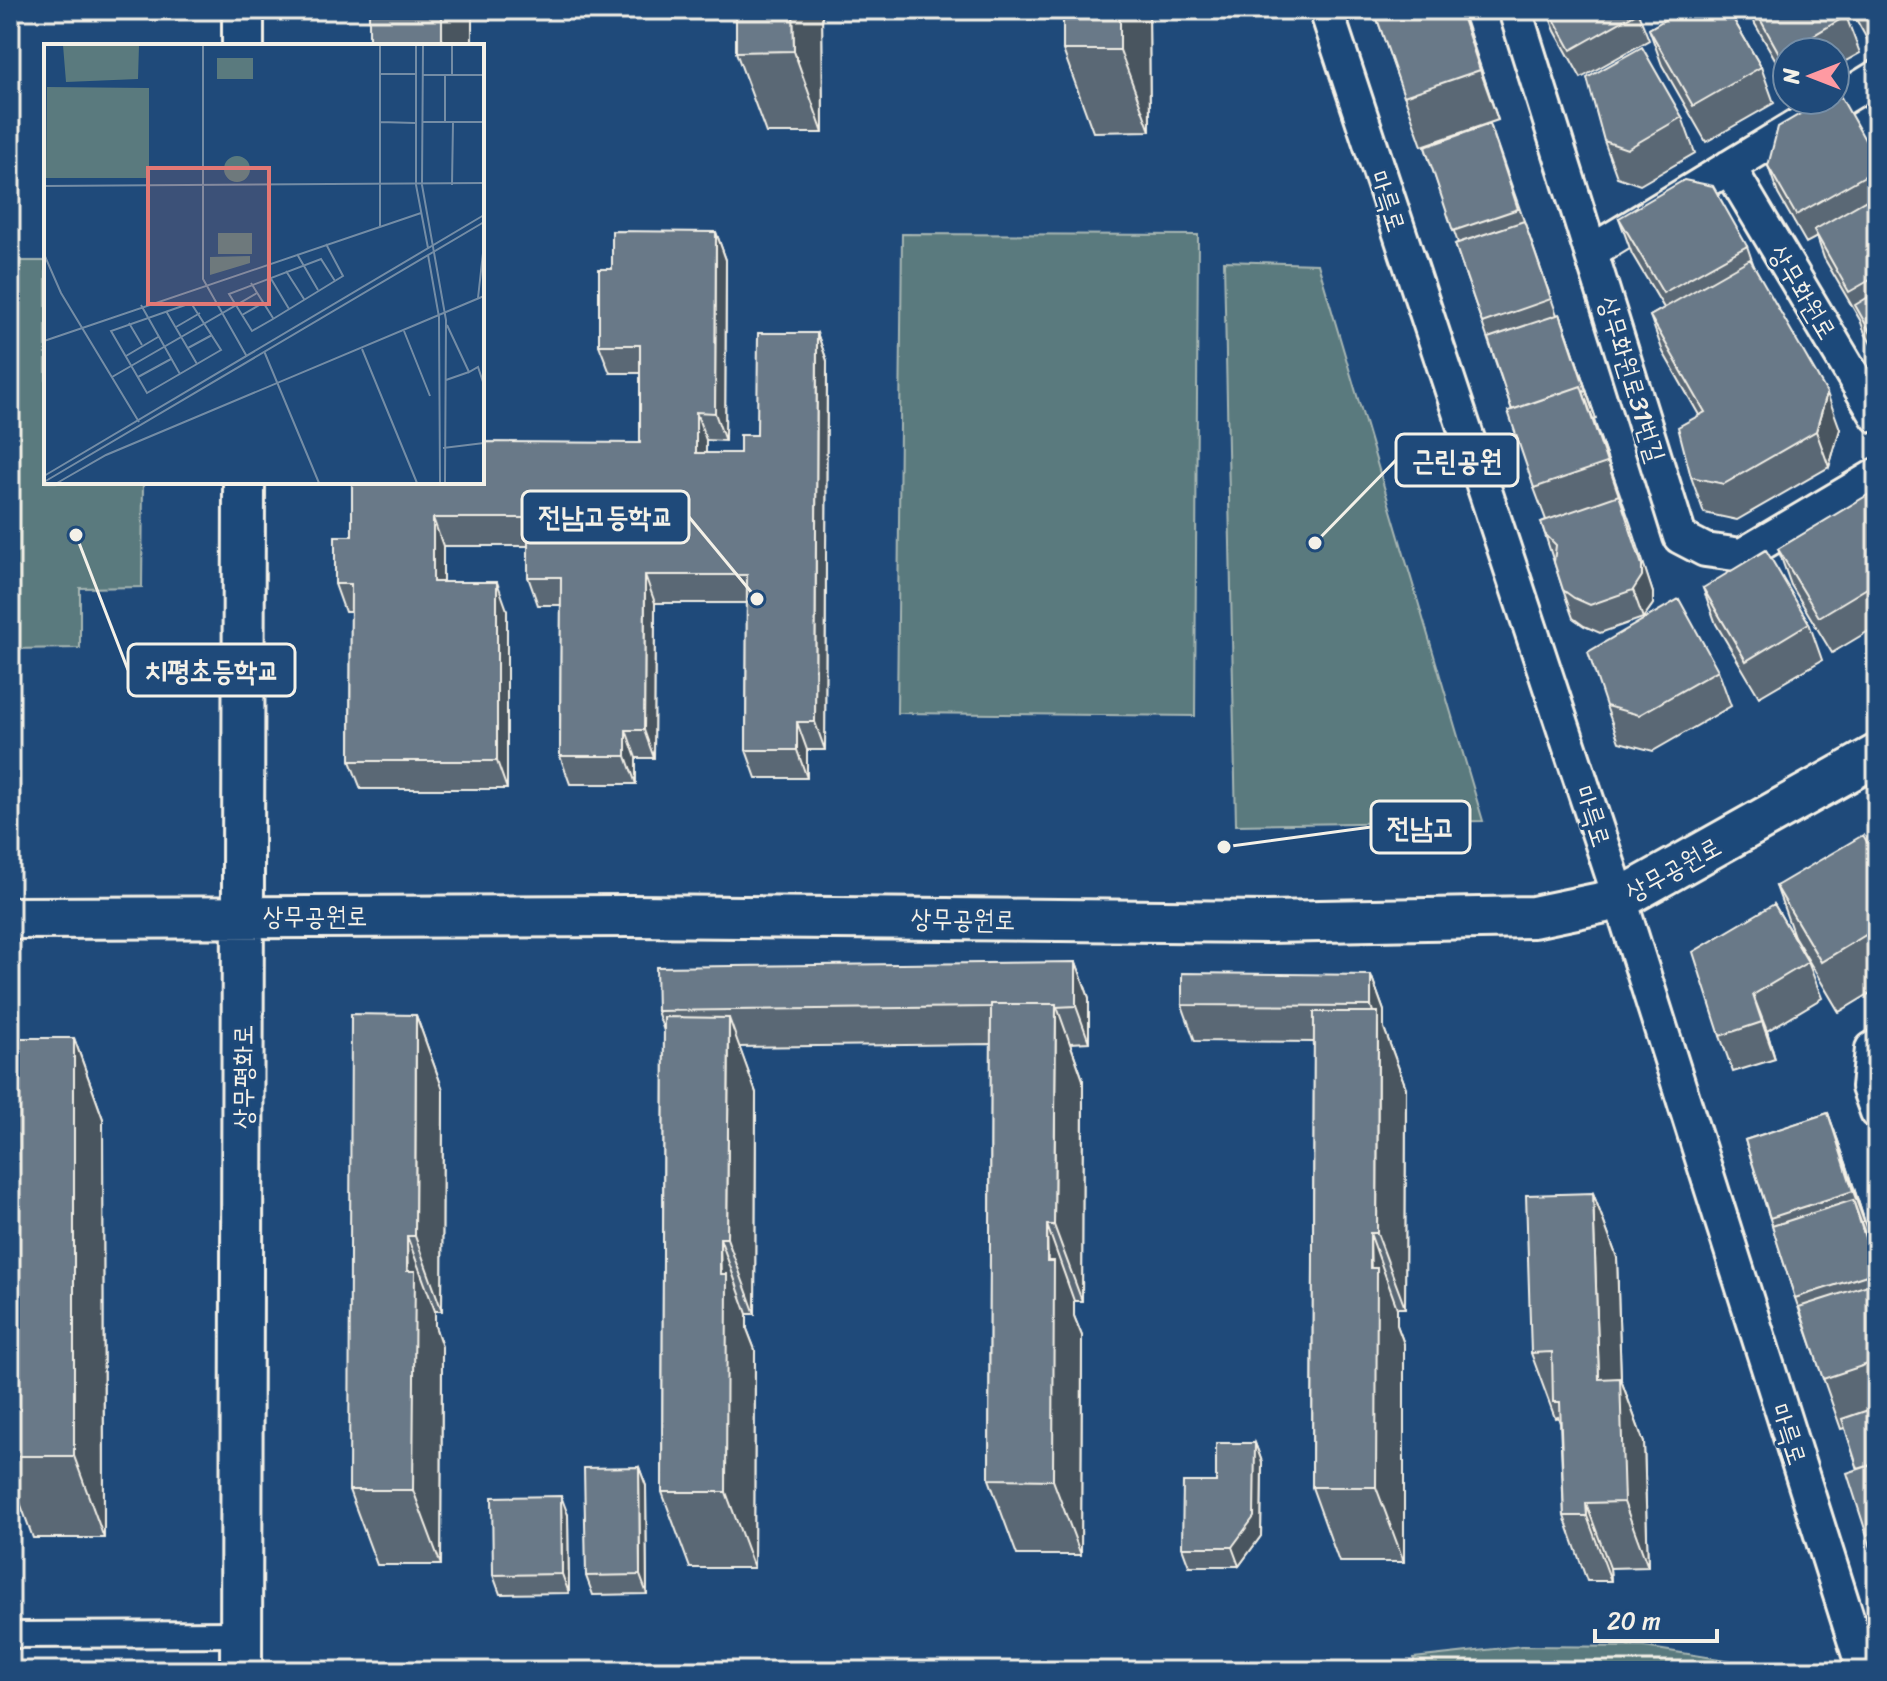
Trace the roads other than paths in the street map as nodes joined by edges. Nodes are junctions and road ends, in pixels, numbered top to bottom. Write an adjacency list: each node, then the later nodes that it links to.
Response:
1 (243, 10): 4 (street)
2 (1326, 10): 12 (street, 마륵로)
3 (1515, 10): 7 (street, 상무화원로31번길)
4 (243, 44)
5 (1875, 83): 6 (street)
6 (1729, 167): 7 (street); 8 (street, 상무화원로)
7 (1592, 251): 9 (street, 상무화원로31번길)
8 (1877, 416)
9 (1877, 475)
10 (244, 484): 13 (street, 상무평화로)
11 (1877, 755): 12 (street, 상무공원로)
12 (1620, 899): 13 (street, 상무공원로); 19 (street, 마륵로)
13 (243, 917): 14 (street, 상무공원로); 18 (street, 상무평화로)
14 (10, 918)
15 (1875, 1047): 16 (street)
16 (1877, 1112)
17 (10, 1635): 18 (street)
18 (242, 1652)
19 (1864, 1671)

